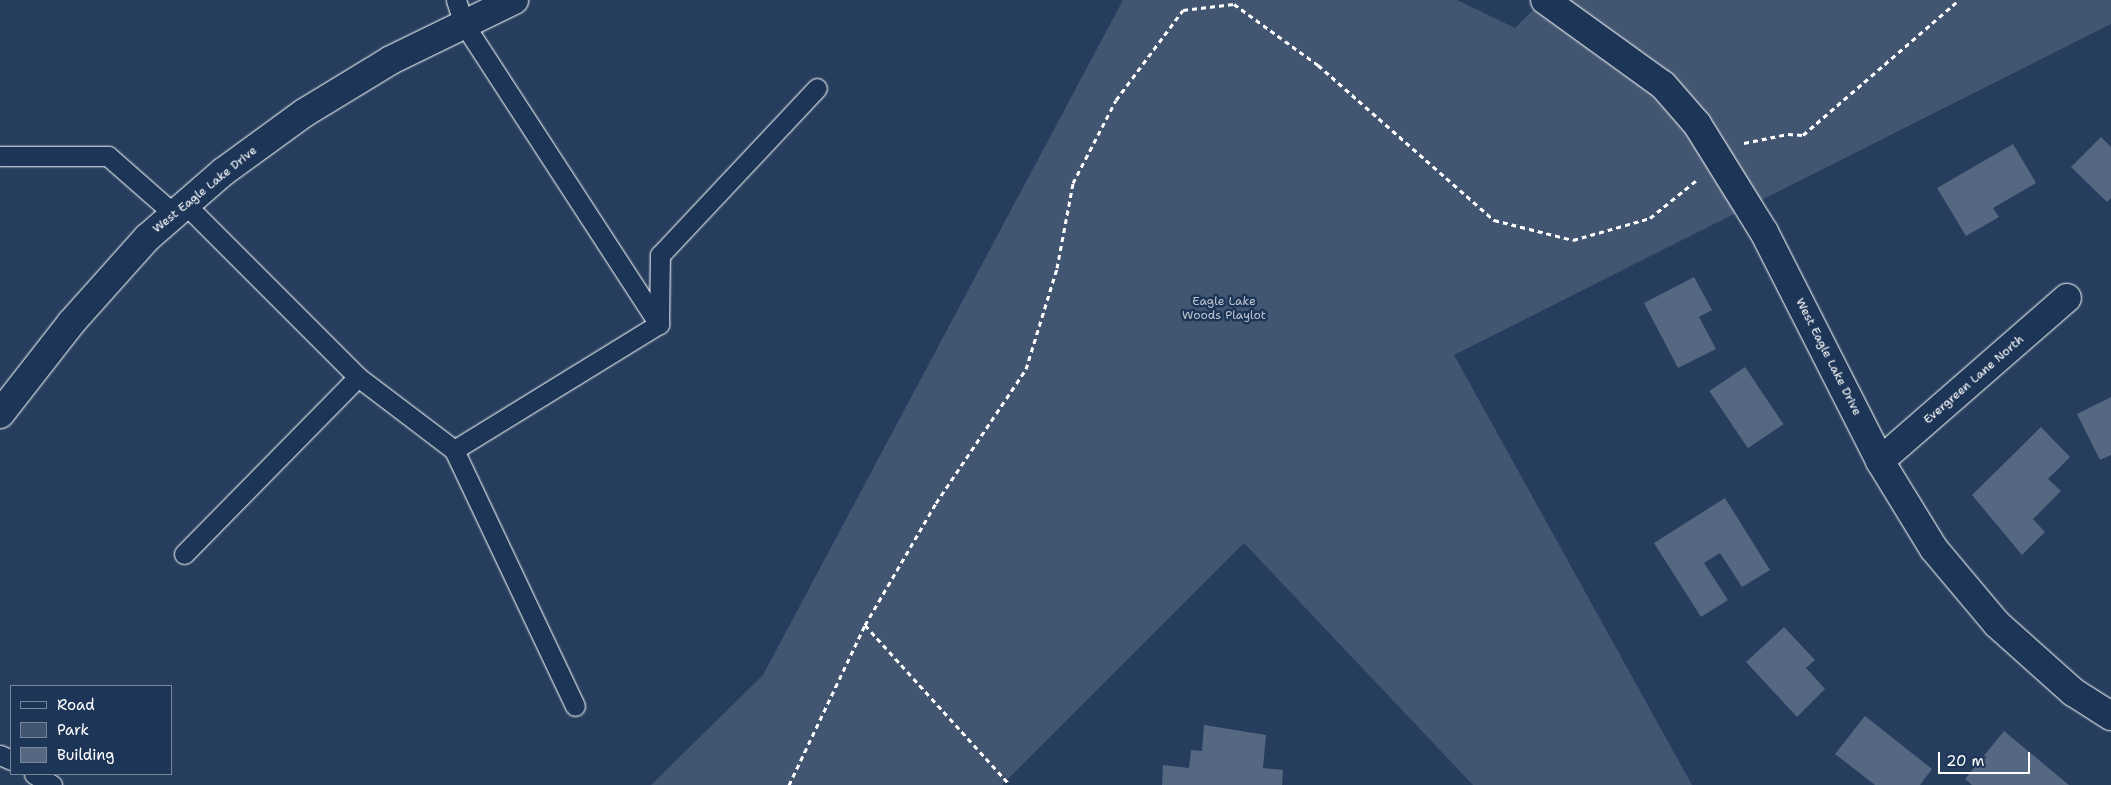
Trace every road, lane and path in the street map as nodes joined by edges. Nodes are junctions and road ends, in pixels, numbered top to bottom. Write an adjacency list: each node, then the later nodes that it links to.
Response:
1 (514, 0): 4 (street, West Eagle Lake Drive)
2 (1546, 0): 7 (street, West Eagle Lake Drive)
3 (1959, 0): 7 (path)
4 (460, 12): 8 (street, West Eagle Lake Drive); 10 (lane)
5 (817, 88): 10 (lane)
6 (0, 156): 8 (lane)
7 (1722, 159): 14 (street, West Eagle Lake Drive); 16 (path)
8 (180, 209): 11 (lane); 12 (street, West Eagle Lake Drive)
9 (2067, 298): 14 (street, Evergreen Lane North)
10 (659, 324): 13 (lane)
11 (358, 377): 13 (lane); 15 (lane)
12 (0, 414)
13 (454, 450): 17 (lane)
14 (1880, 461): 18 (street, West Eagle Lake Drive)
15 (184, 554)
16 (865, 625): 21 (path); 22 (path)
17 (575, 706)
18 (2111, 716)
19 (36, 775): 20 (lane)
20 (52, 785)
21 (789, 785)
22 (1010, 785)

